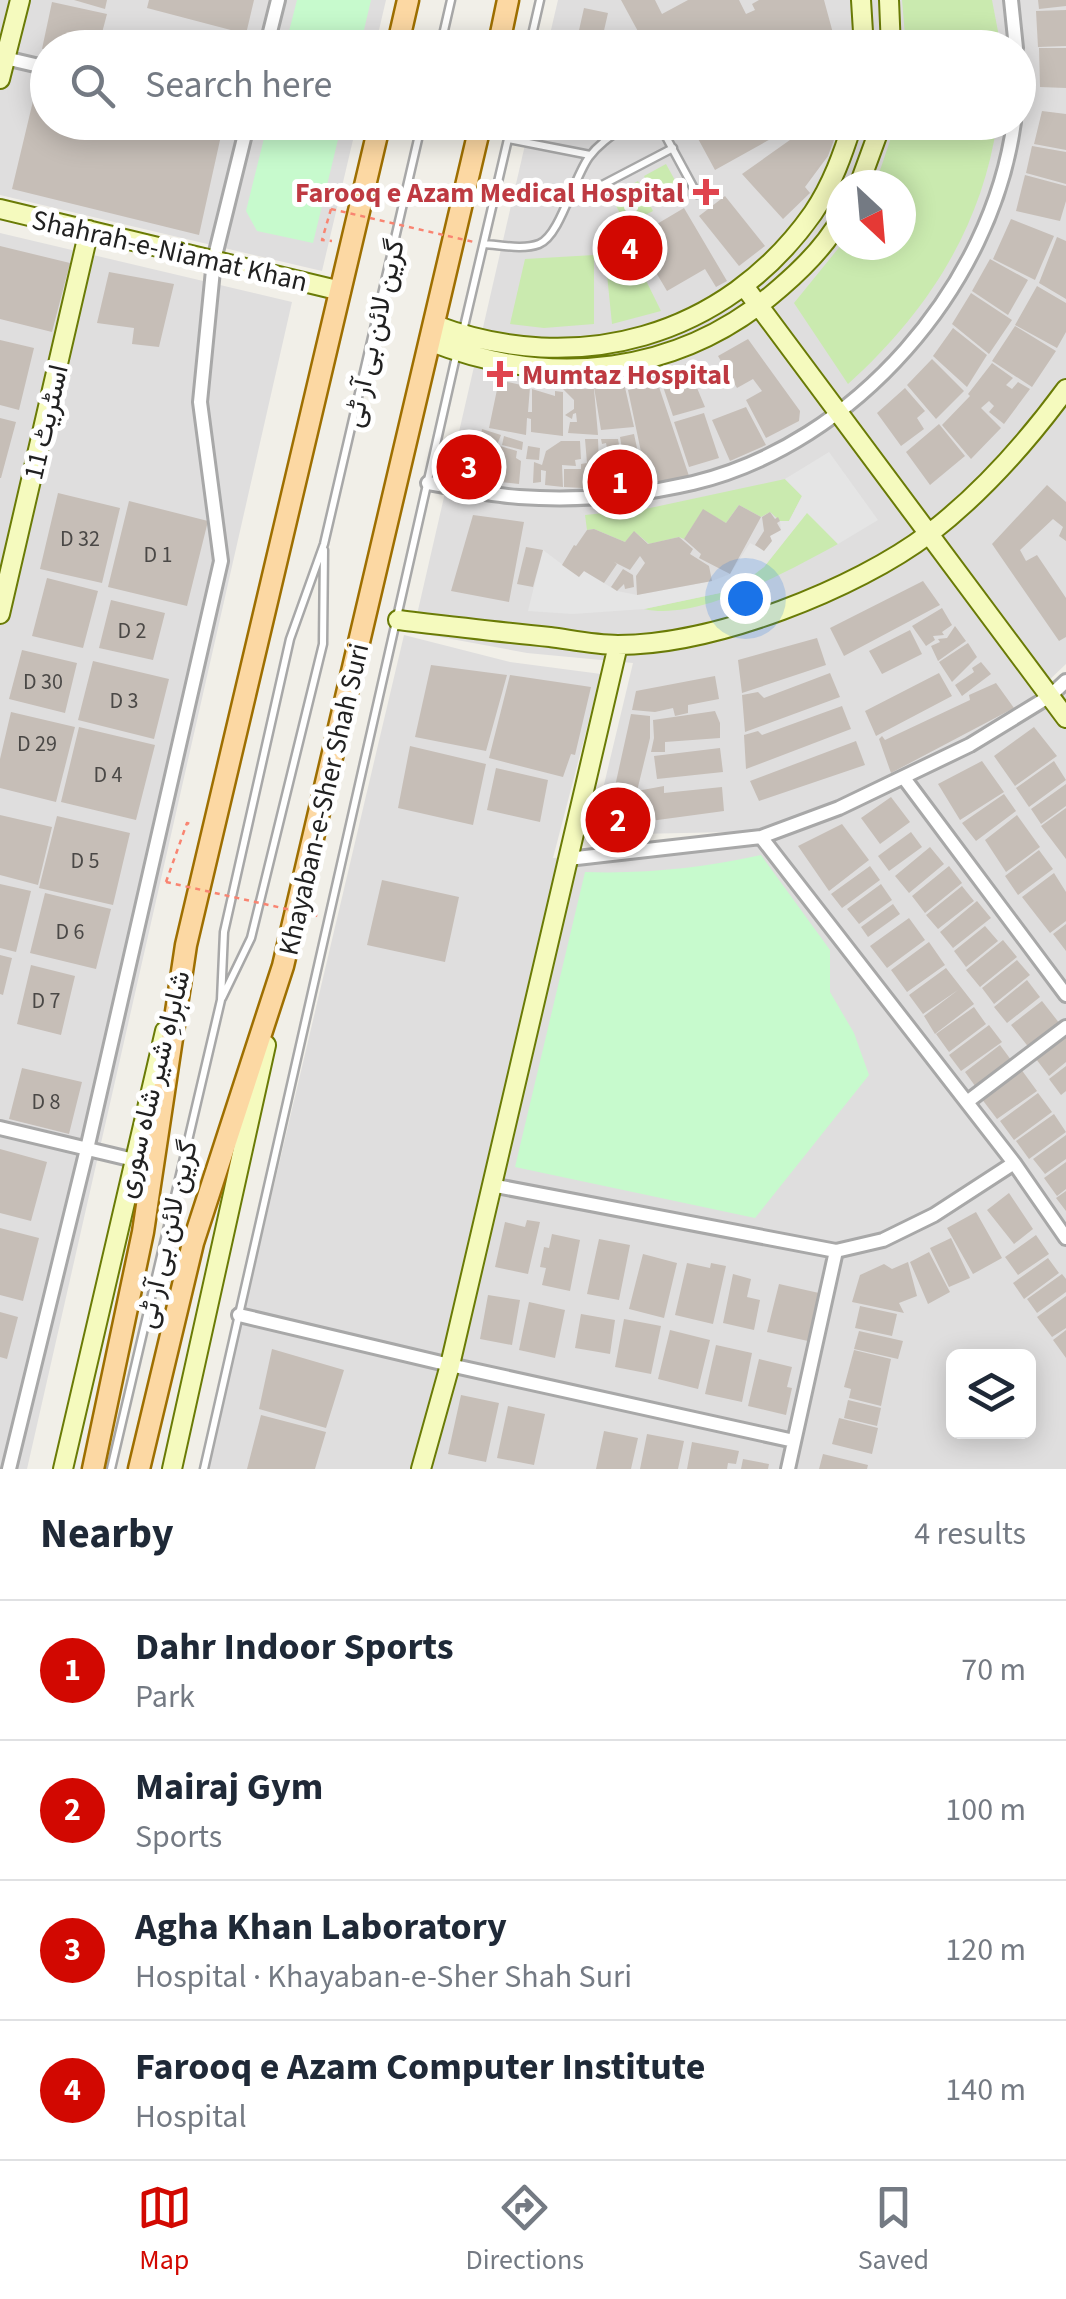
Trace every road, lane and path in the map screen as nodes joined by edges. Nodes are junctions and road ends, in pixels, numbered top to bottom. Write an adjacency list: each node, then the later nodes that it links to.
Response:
1 (20, 0): 18 (street)
2 (278, 0): 10 (street)
3 (408, 0): 11 (main road)
4 (451, 0): 12 (lane)
5 (508, 0): 13 (main road)
6 (540, 0): 14 (lane)
7 (861, 0): 15 (street)
8 (888, 0): 16 (street)
9 (1011, 0): 17 (street)
10 (270, 30)
11 (401, 30)
12 (444, 30)
13 (502, 30)
14 (534, 30)
15 (863, 30)
16 (890, 30)
17 (1014, 30)
18 (5, 58): 19 (street); 20 (street)
19 (30, 64)
20 (0, 79)
21 (244, 140): 43 (street)
22 (376, 140): 45 (main road)
23 (418, 140): 53 (lane, گرین لائن بی آر ٹی)
24 (476, 140): 47 (main road, Khayaban-e-Sher Shah Suri)
25 (508, 140): 42 (lane)
26 (513, 140): 33 (lane)
27 (606, 140): 33 (lane)
28 (668, 140): 32 (lane)
29 (847, 140): 44 (street)
30 (875, 140): 34 (street)
31 (1011, 140): 50 (street)
32 (673, 148): 35 (lane); 36 (lane)
33 (590, 155): 36 (lane)
34 (864, 170)
35 (696, 194)
36 (564, 205): 42 (lane)
37 (330, 209): 41 (path, bridge)
38 (0, 210): 39 (street, Shahrah-e-Niamat Khan)
39 (89, 230): 43 (street, Shahrah-e-Niamat Khan); 54 (street, اسٹریٹ 11)
40 (826, 238): 46 (street)
41 (474, 242)
42 (484, 244): 48 (lane)
43 (214, 260): 45 (street, Shahrah-e-Niamat Khan); 72 (street)
44 (744, 286): 46 (street); 48 (street)
45 (341, 291): 65 (main road)
46 (759, 306): 48 (street); 50 (street)
47 (432, 333): 48 (street); 66 (main road, Khayaban-e-Sher Shah Suri)
48 (460, 344): 51 (lane)
49 (1066, 390): 52 (street)
50 (837, 412): 51 (street); 52 (street)
51 (428, 484): 55 (lane)
52 (929, 534): 56 (street); 58 (street)
53 (324, 544): 68 (lane, گرین لائن بی آر ٹی); 68 (lane, گرین لائن بی آر ٹی)
54 (0, 614)
55 (398, 620): 56 (street); 78 (lane)
56 (618, 645): 63 (street)
57 (1066, 681): 58 (street)
58 (1050, 696): 59 (street); 60 (street)
59 (1066, 718)
60 (904, 778): 62 (street); 67 (street)
61 (187, 823): 64 (path, bridge)
62 (762, 837): 63 (street); 70 (street)
63 (568, 859): 75 (street)
64 (318, 916)
65 (186, 945): 73 (street, شاہراہِ شیر شاہ سوری); 83 (main road, شاہراہِ شیر شاہ سوری)
66 (283, 966): 85 (main road, Khayaban-e-Sher Shah Suri); 86 (street)
67 (1066, 995)
68 (221, 1000): 84 (lane, گرین لائن بی آر ٹی)
69 (1066, 1027): 70 (street)
70 (967, 1102): 74 (street)
71 (0, 1128): 72 (street)
72 (87, 1149): 73 (street); 81 (street)
73 (134, 1160): 82 (street, شاہراہِ شیر شاہ سوری)
74 (1014, 1163): 76 (street); 77 (street)
75 (491, 1185): 77 (street); 79 (street)
76 (1066, 1238)
77 (836, 1251): 80 (street)
78 (239, 1315): 79 (street); 87 (lane)
79 (450, 1366): 80 (street); 88 (street)
80 (794, 1441): 89 (street)
81 (9, 1469)
82 (63, 1469)
83 (94, 1469)
84 (112, 1469)
85 (139, 1469)
86 (172, 1469)
87 (204, 1469)
88 (420, 1469)
89 (788, 1469)

